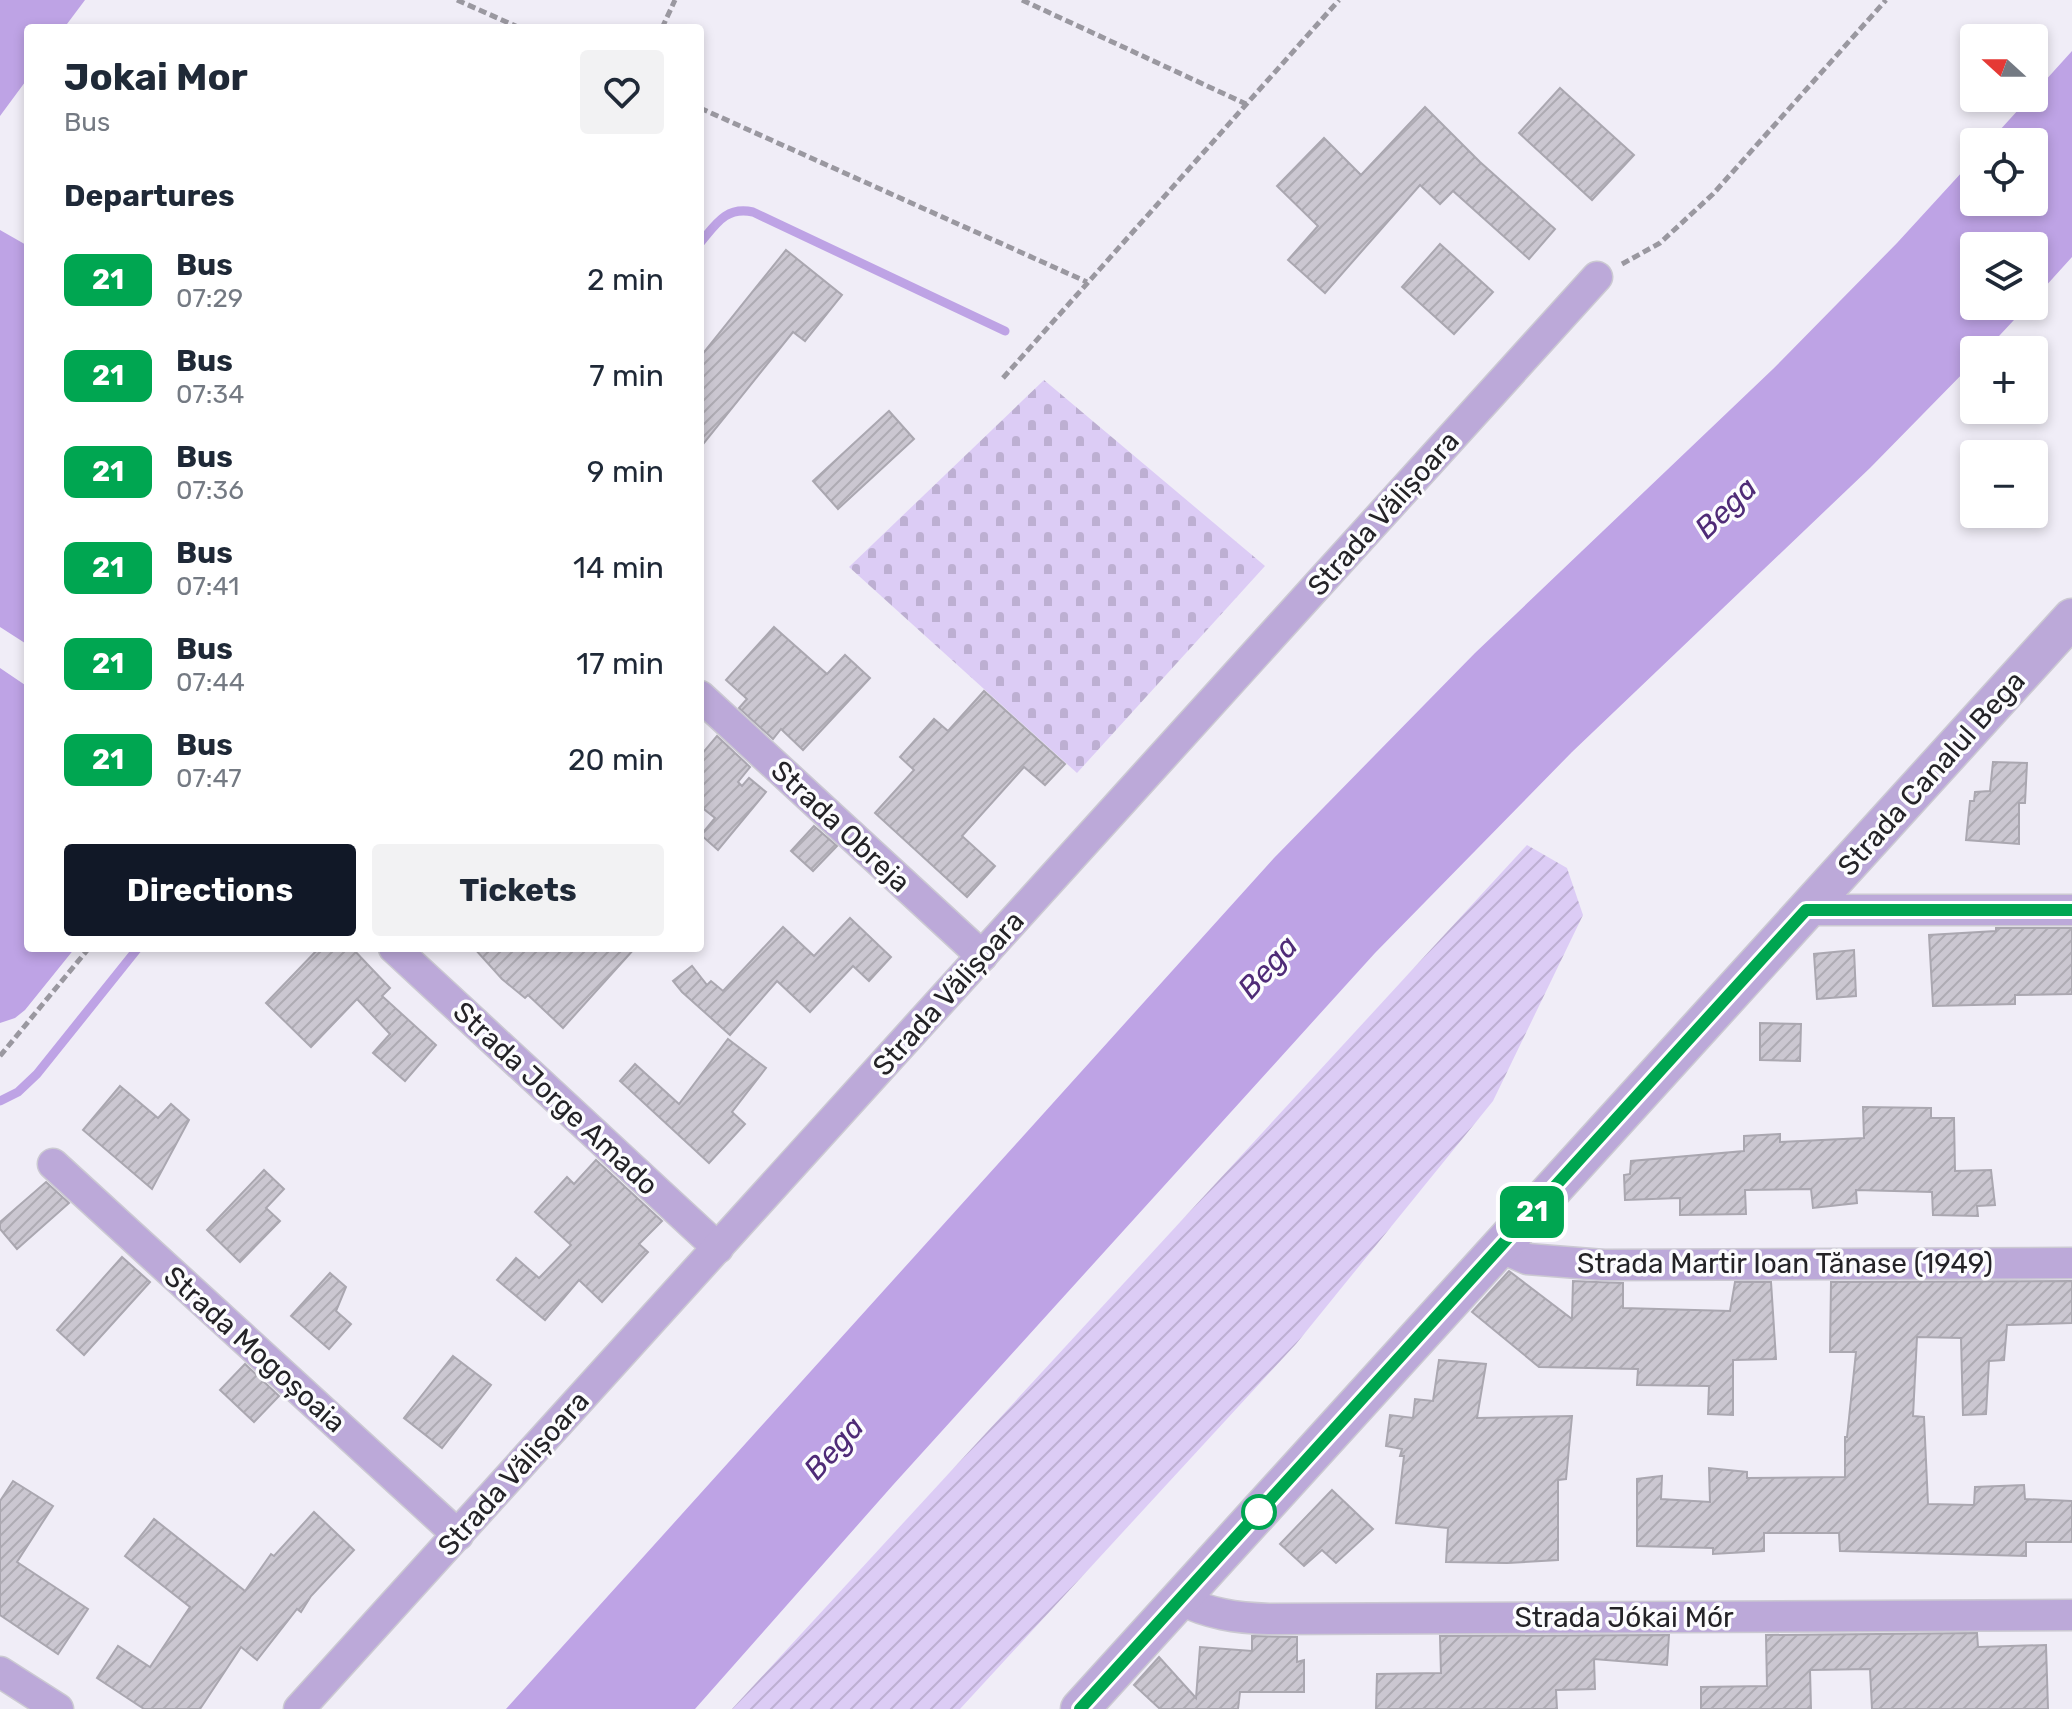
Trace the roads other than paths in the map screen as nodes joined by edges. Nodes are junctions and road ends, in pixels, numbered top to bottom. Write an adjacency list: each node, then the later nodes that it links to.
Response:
1 (1597, 277): 7 (street, Strada Vălișoara)
2 (2072, 618): 4 (street, Strada Canalul Bega)
3 (704, 700): 7 (street, Strada Obreja)
4 (1806, 910): 5 (street); 9 (street, Strada Canalul Bega)
5 (2072, 910)
6 (398, 952): 10 (street, Strada Jorge Amado)
7 (982, 956): 10 (street, Strada Vălișoara)
8 (53, 1164): 12 (street, Strada Mogoșoaia)
9 (1500, 1247): 11 (street, Strada Martir Ioan Tănase (1949)); 13 (street, Strada Canalul Bega)
10 (718, 1248): 12 (street, Strada Vălișoara)
11 (2072, 1263)
12 (458, 1535): 17 (street, Strada Vălișoara)
13 (1179, 1599): 14 (street, Strada Jókai Mór); 18 (street, Strada Canalul Bega)
14 (2072, 1615)
15 (0, 1672): 16 (street)
16 (58, 1709)
17 (299, 1709)
18 (1080, 1709)

